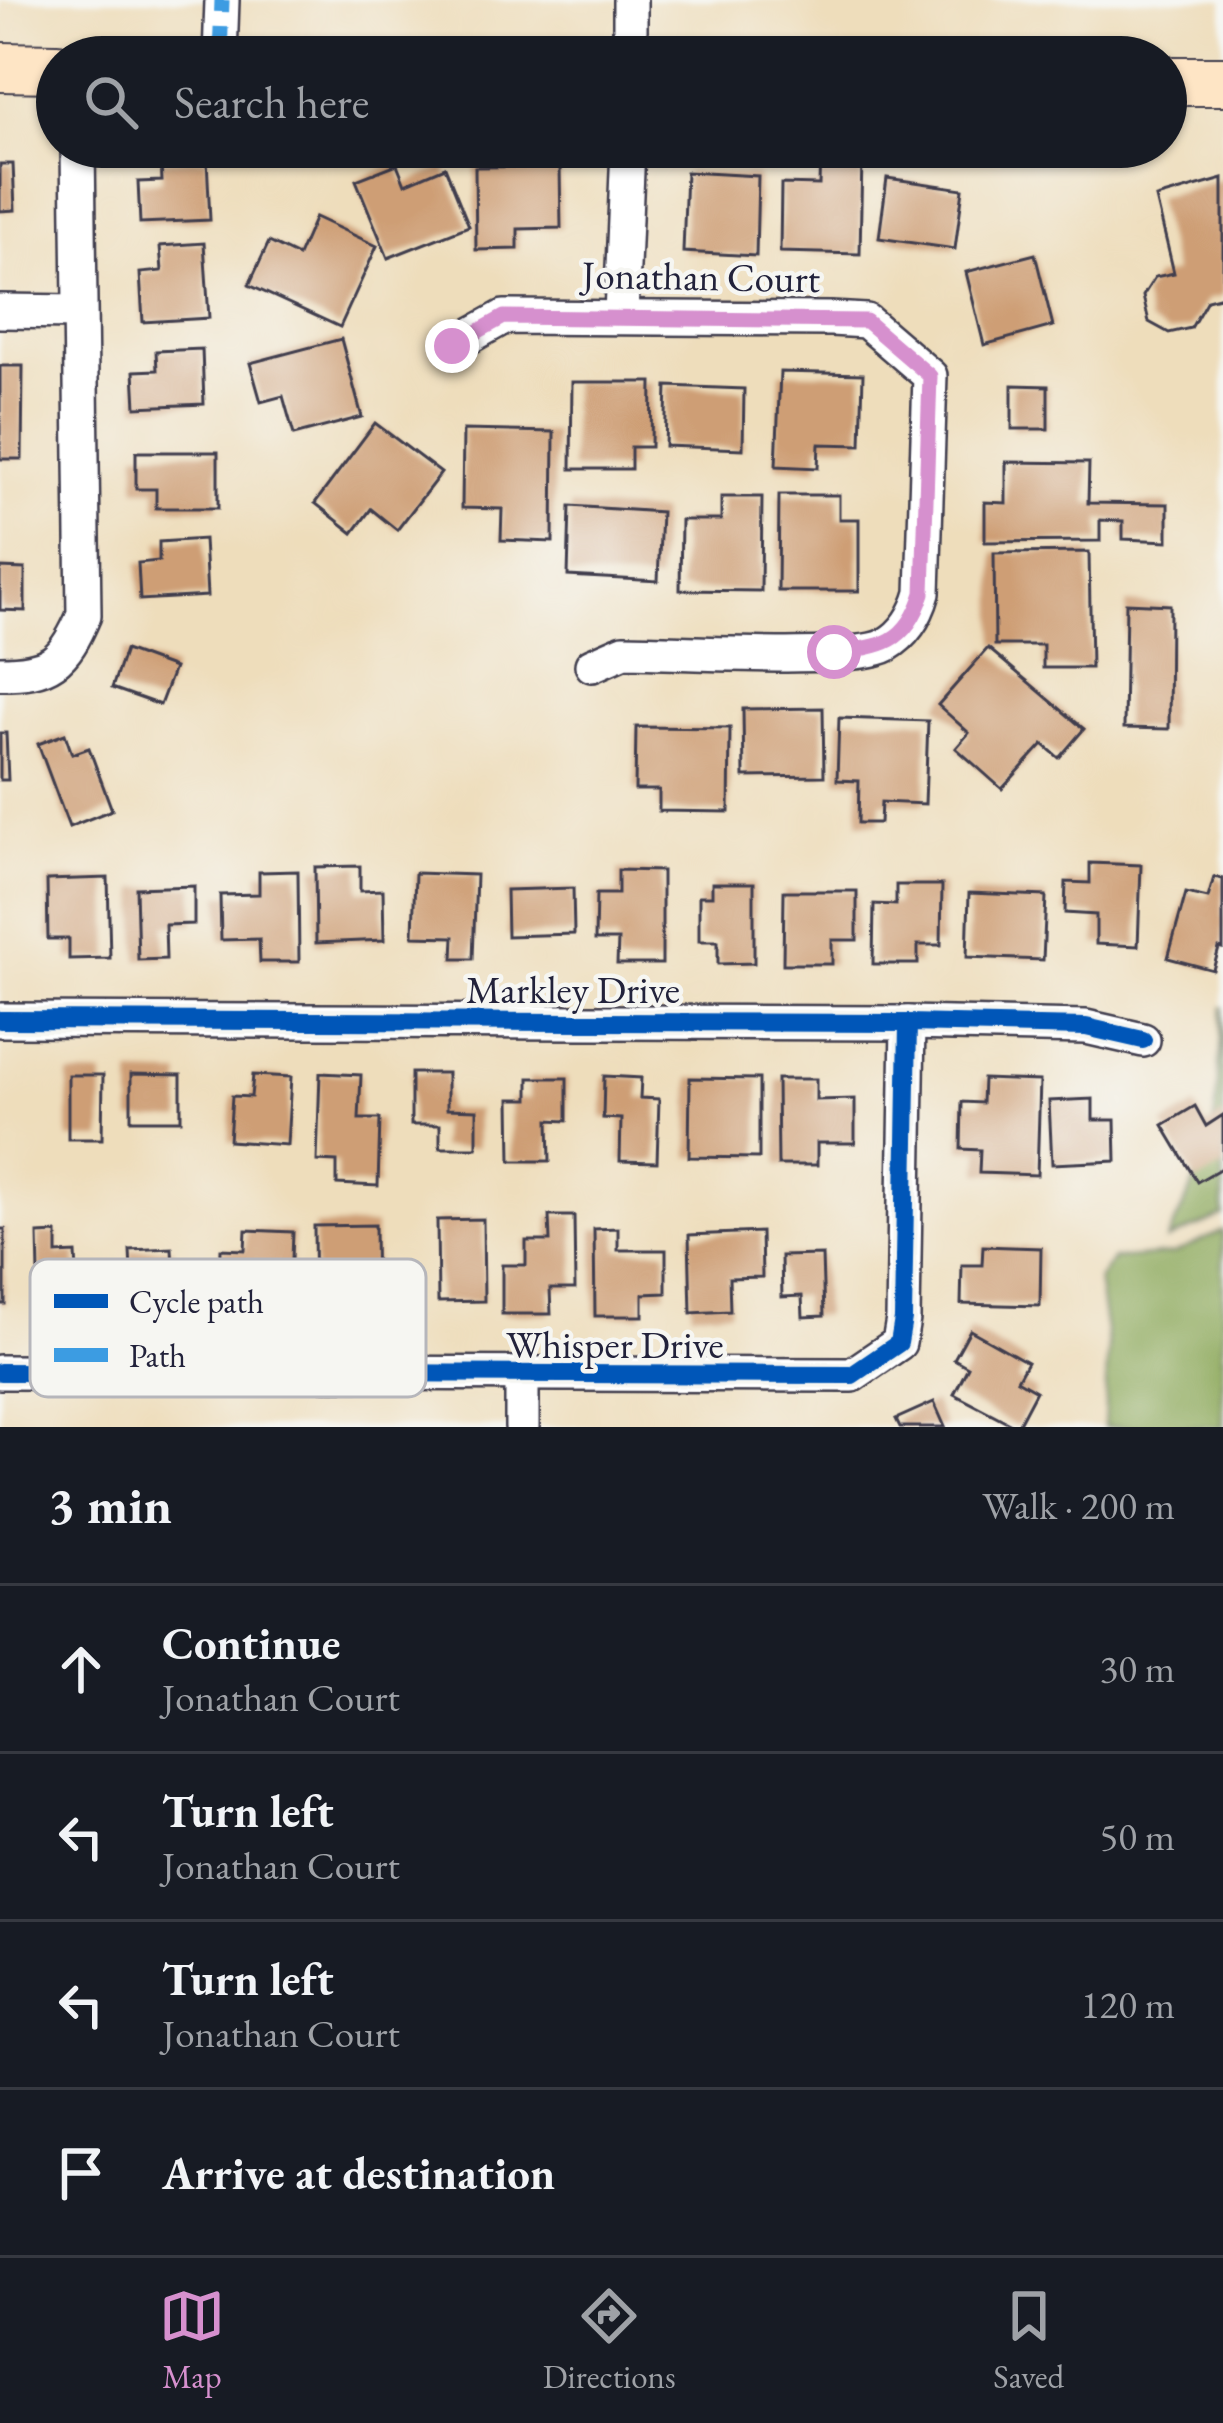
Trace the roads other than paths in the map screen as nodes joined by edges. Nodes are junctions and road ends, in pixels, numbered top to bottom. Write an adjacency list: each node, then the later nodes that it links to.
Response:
1 (221, 0): 3 (street)
2 (630, 0): 4 (street)
3 (220, 36)
4 (630, 36)
5 (0, 67): 6 (street)
6 (36, 68)
7 (1223, 81): 8 (street)
8 (1187, 82)
9 (78, 168): 12 (street)
10 (627, 168): 13 (street)
11 (0, 311): 12 (street)
12 (79, 312): 16 (street)
13 (621, 315): 14 (street, Jonathan Court); 15 (street, Jonathan Court)
14 (452, 346)
15 (592, 665)
16 (0, 674)
17 (0, 1020): 18 (street, Markley Drive)
18 (908, 1023): 19 (street, Markley Drive); 23 (street, Whisper Drive)
19 (1143, 1040)
20 (0, 1372): 21 (street, Whisper Drive)
21 (30, 1372)
22 (426, 1377): 23 (street, Whisper Drive)
23 (522, 1378): 24 (street)
24 (522, 1427)

